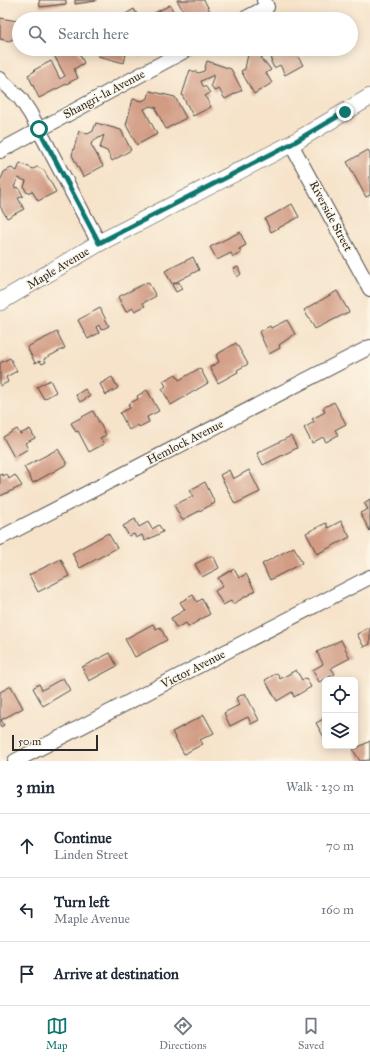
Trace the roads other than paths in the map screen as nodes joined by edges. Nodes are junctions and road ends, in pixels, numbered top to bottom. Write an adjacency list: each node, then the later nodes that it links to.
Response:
1 (265, 3): 2 (street)
2 (253, 12)
3 (175, 56): 6 (street, Shangri-la Avenue)
4 (0, 79): 6 (street)
5 (370, 97): 7 (street, Maple Avenue)
6 (39, 129): 8 (street, Shangri-la Avenue); 9 (street)
7 (291, 144): 9 (street, Maple Avenue); 10 (street, Riverside Street)
8 (0, 151)
9 (99, 243): 11 (street, Maple Avenue)
10 (370, 289)
11 (0, 302)
12 (370, 347): 13 (street, Hemlock Avenue)
13 (0, 538)
14 (370, 577): 15 (street, Victor Avenue)
15 (15, 761)

